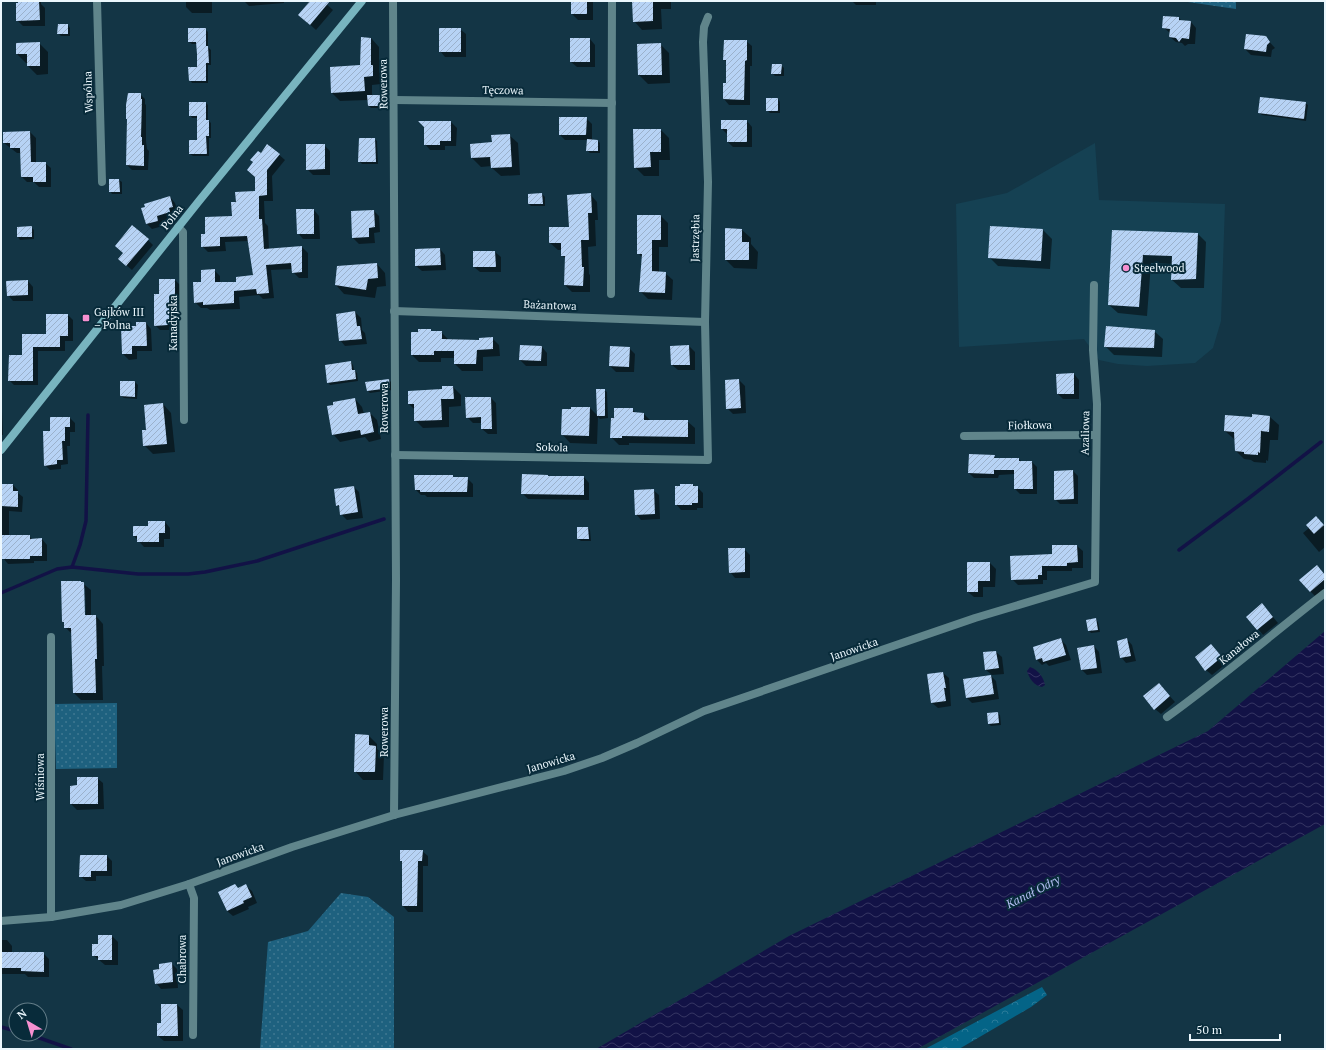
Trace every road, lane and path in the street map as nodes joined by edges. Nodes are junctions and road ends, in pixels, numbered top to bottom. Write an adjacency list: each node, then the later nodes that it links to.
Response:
1 (97, 1): 8 (street, Wspólna)
2 (362, 1): 9 (street, Polna)
3 (393, 1): 6 (street, Rowerowa)
4 (612, 1): 7 (street)
5 (708, 17): 13 (street, Jastrzębia)
6 (394, 100): 7 (street, Tęczowa); 12 (street, Rowerowa)
7 (612, 103): 11 (street)
8 (102, 182)
9 (178, 226): 14 (street, Kanadyjska); 17 (street, Polna)
10 (1094, 285): 15 (street, Azaliowa)
11 (611, 294)
12 (394, 311): 13 (street, Bażantowa); 18 (street, Rowerowa)
13 (705, 322): 19 (street, Jastrzębia)
14 (184, 420)
15 (1096, 435): 16 (street, Fiołkowa); 20 (street, Azaliowa)
16 (964, 436)
17 (1, 450)
18 (395, 455): 19 (street, Sokola); 24 (street, Rowerowa)
19 (708, 460)
20 (1095, 582): 24 (street, Janowicka)
21 (1325, 593): 23 (street, Kanałowa)
22 (51, 637): 26 (street, Wiśniowa)
23 (1167, 717)
24 (394, 816): 25 (street, Janowicka)
25 (190, 884): 26 (street, Janowicka); 28 (street, Chabrowa)
26 (51, 917): 27 (street, Janowicka)
27 (1, 921)
28 (193, 1035)

